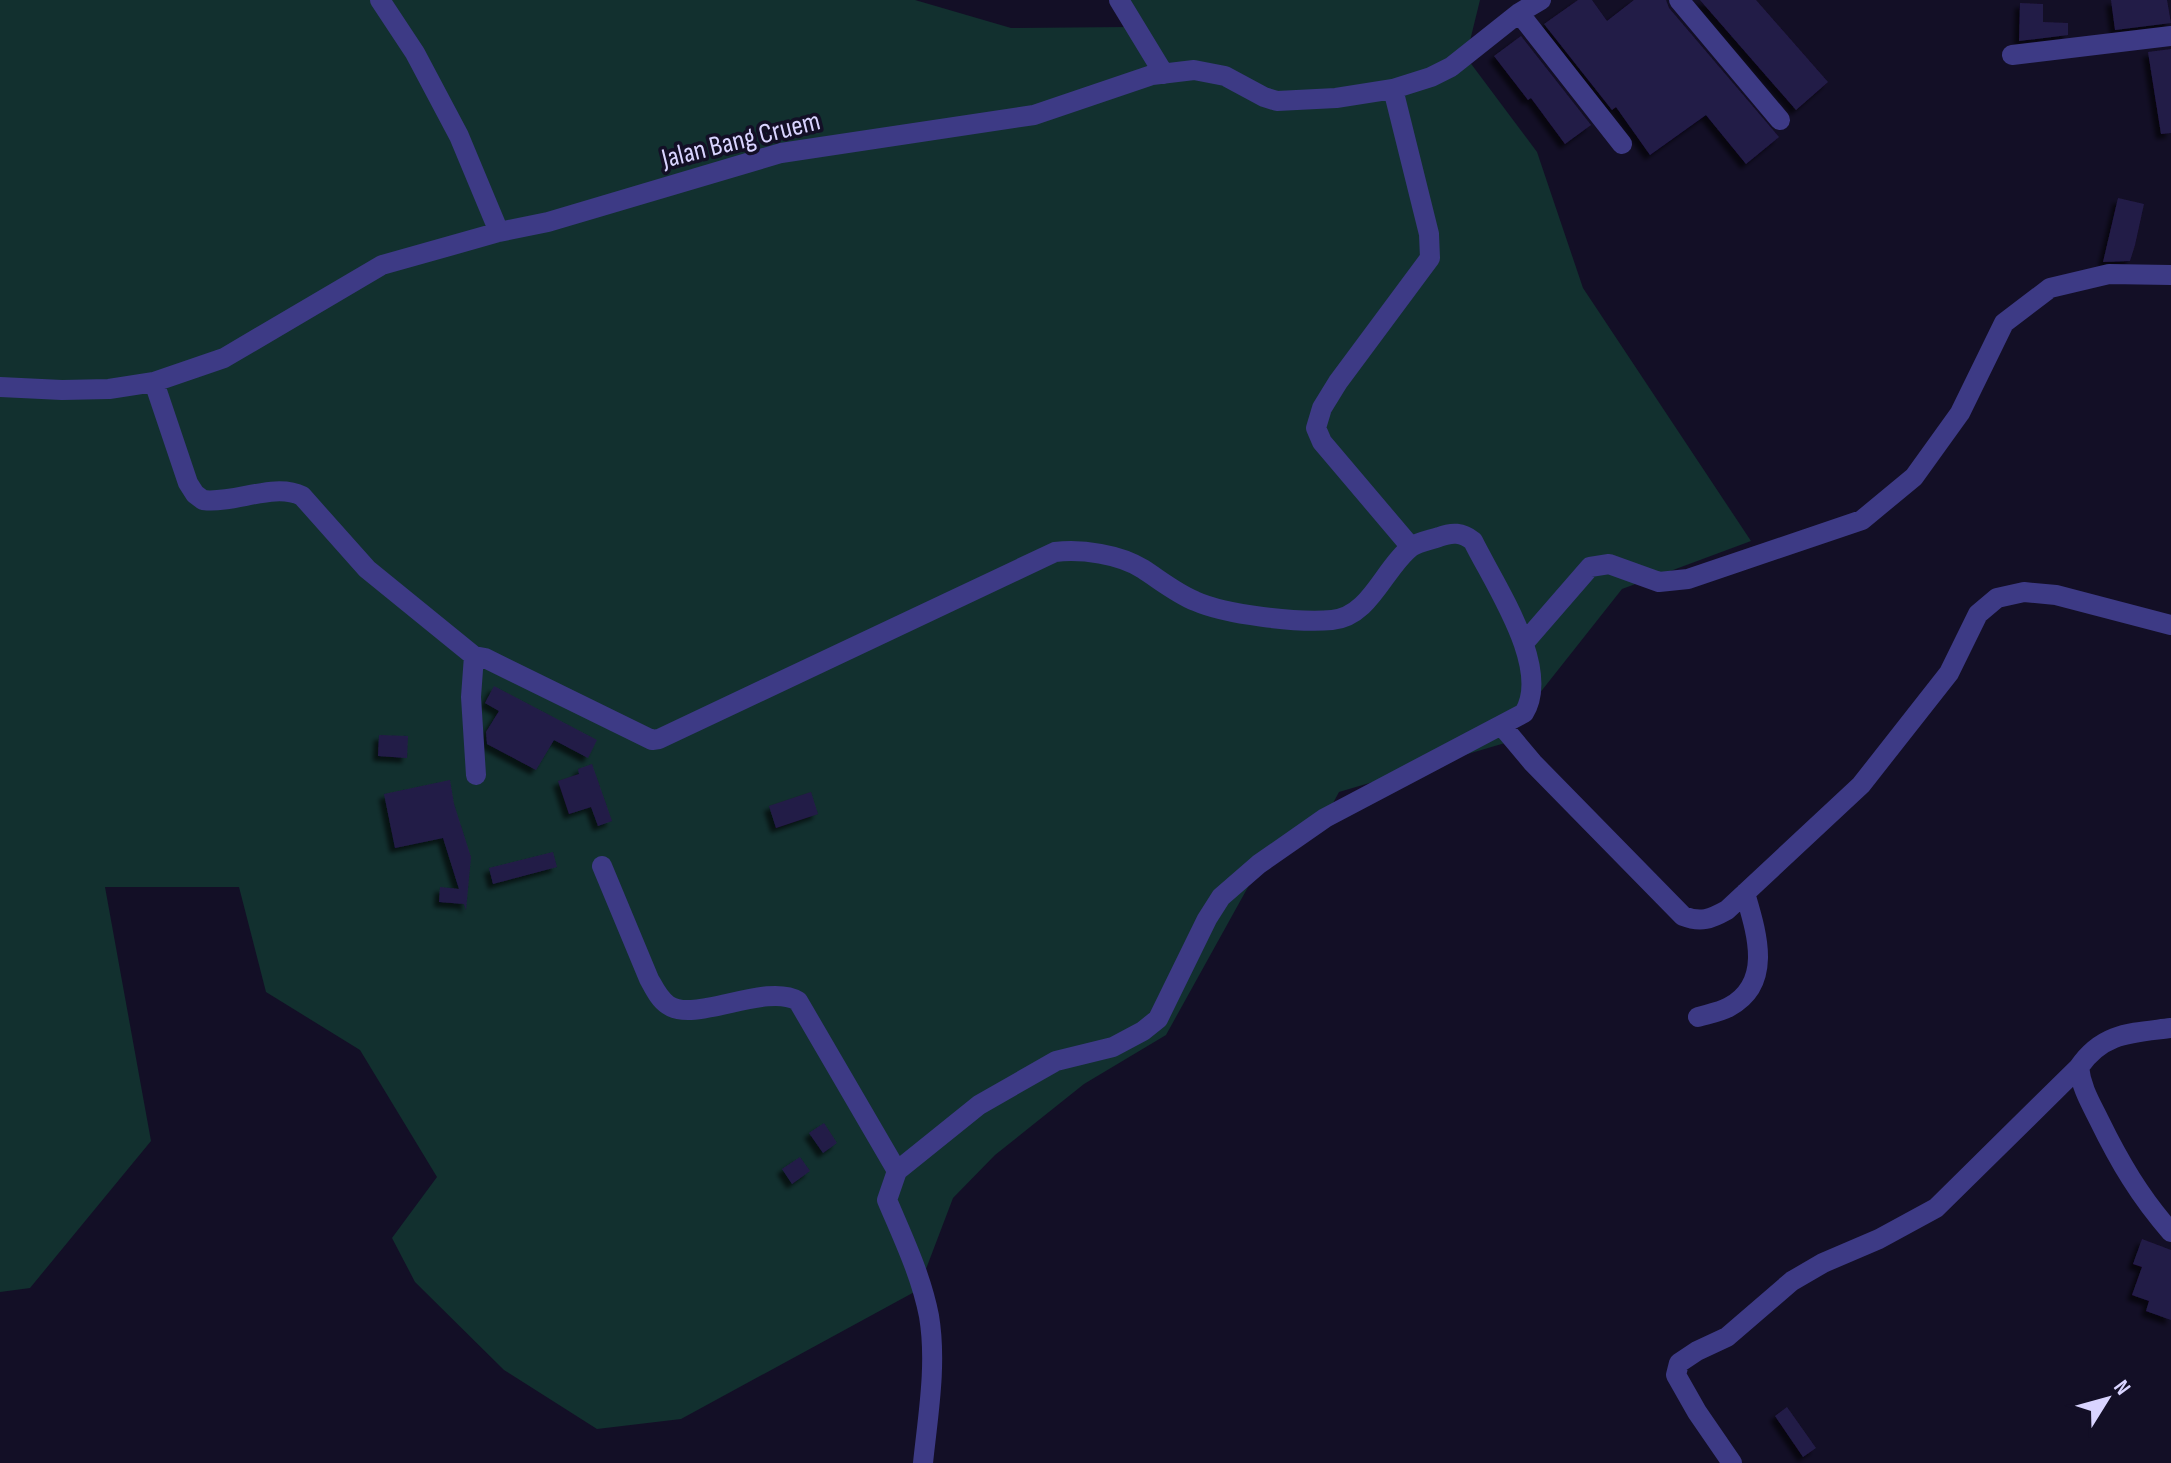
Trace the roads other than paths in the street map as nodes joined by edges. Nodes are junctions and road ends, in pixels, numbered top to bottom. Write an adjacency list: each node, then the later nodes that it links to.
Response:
1 (380, 0): 12 (street)
2 (1119, 0): 8 (street)
3 (1541, 0): 5 (street, Jalan Bang Cruem)
4 (1679, 0): 10 (street)
5 (1519, 13): 9 (street, Jalan Bang Cruem); 11 (street)
6 (2171, 36): 7 (street)
7 (2012, 55)
8 (1164, 74): 9 (street, Jalan Bang Cruem); 12 (street, Jalan Bang Cruem)
9 (1393, 89): 16 (street)
10 (1780, 120)
11 (1622, 144)
12 (499, 232): 14 (street, Jalan Bang Cruem)
13 (2171, 275): 18 (street)
14 (154, 382): 15 (street, Jalan Bang Cruem); 19 (street)
15 (0, 387)
16 (1411, 547): 18 (street); 19 (street)
17 (2171, 625): 23 (street)
18 (1524, 643): 20 (street)
19 (474, 656): 21 (street)
20 (1502, 726): 23 (street); 27 (street)
21 (476, 775)
22 (602, 866): 27 (street)
23 (1745, 893): 24 (street)
24 (1698, 1017)
25 (2171, 1028): 26 (street)
26 (2079, 1067): 28 (street); 30 (street)
27 (897, 1171): 29 (street)
28 (2171, 1232)
29 (923, 1463)
30 (1732, 1463)

